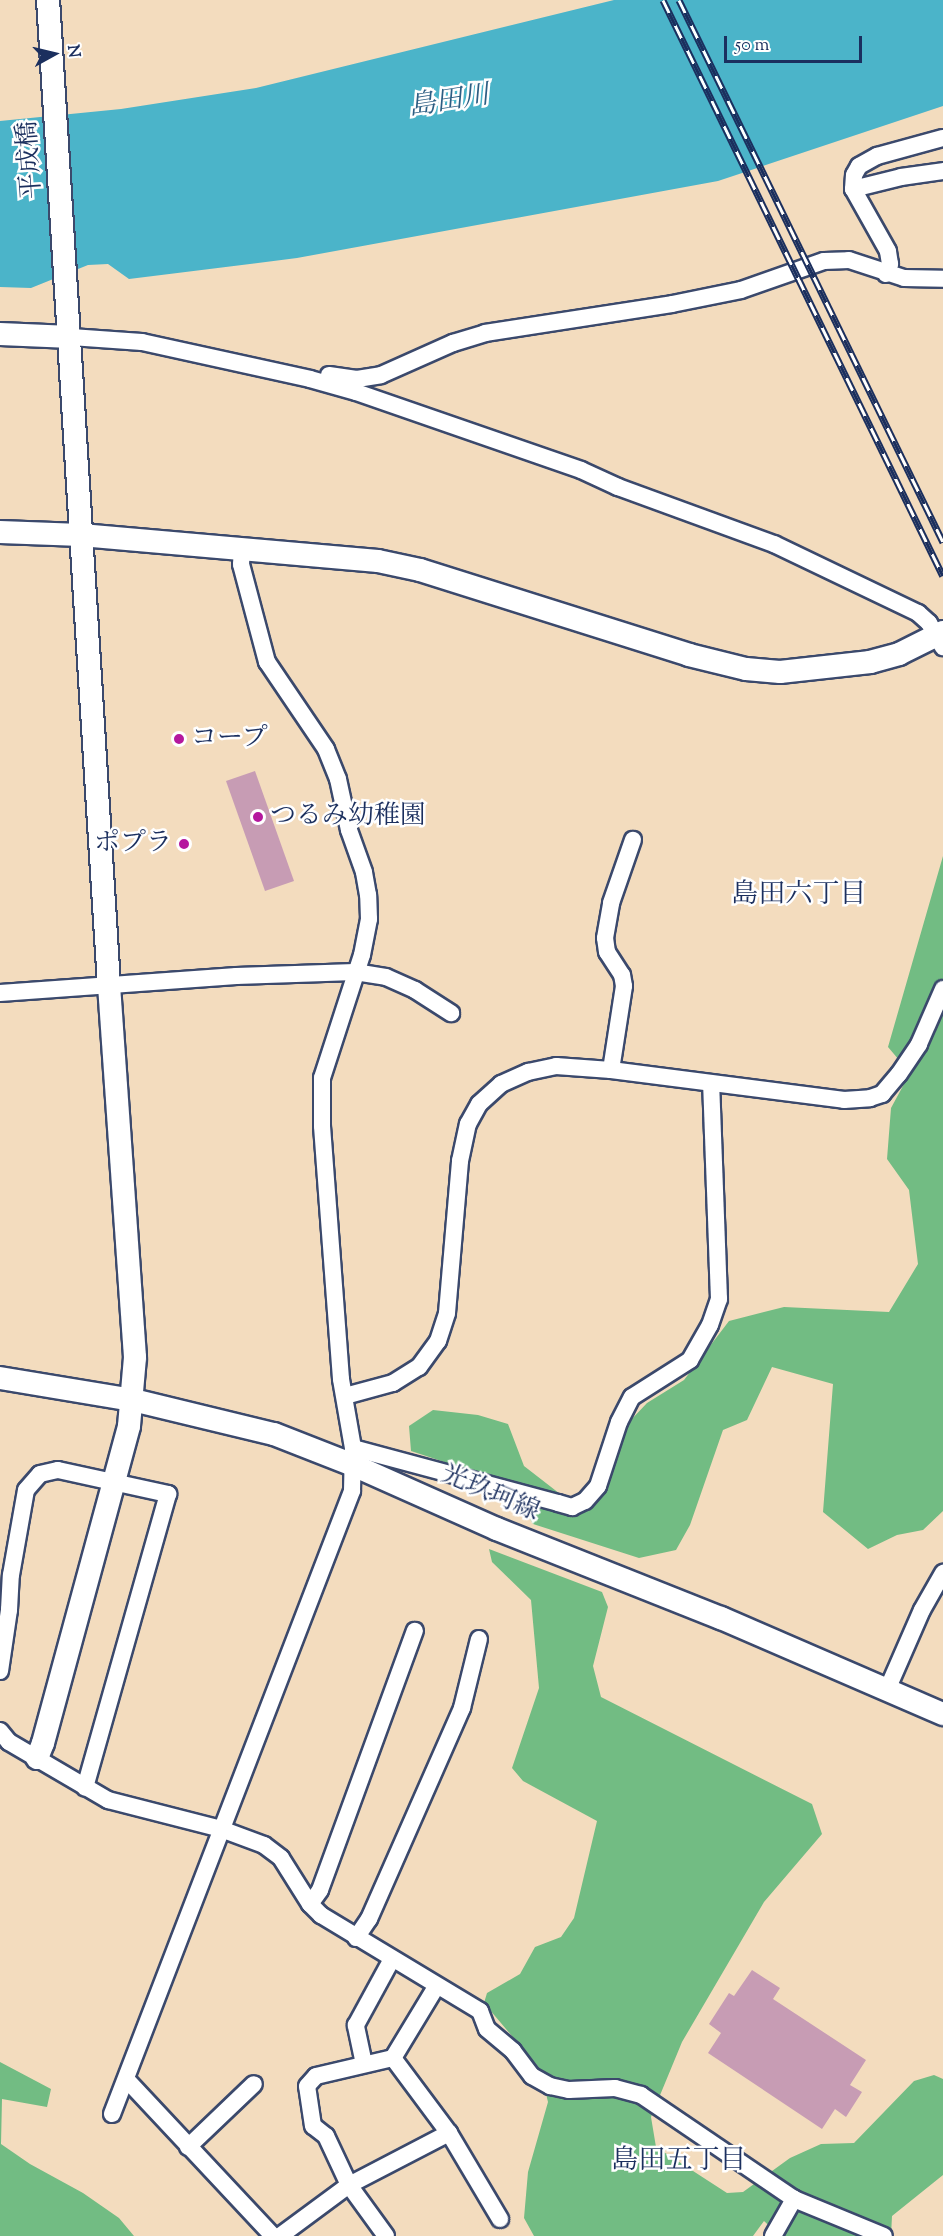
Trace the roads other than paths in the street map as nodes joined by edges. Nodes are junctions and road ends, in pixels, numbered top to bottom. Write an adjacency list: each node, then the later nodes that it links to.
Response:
1 (48, 0): 7 (street, 平成橋)
2 (943, 138): 4 (street)
3 (943, 171): 4 (street)
4 (853, 189): 5 (street)
5 (886, 274): 6 (street); 9 (street)
6 (943, 279)
7 (70, 327): 8 (street); 9 (street); 11 (street, 平成橋)
8 (0, 334)
9 (310, 379): 13 (street)
10 (0, 532): 11 (street)
11 (81, 535): 12 (street); 16 (street, 平成橋)
12 (242, 549): 13 (street); 15 (street)
13 (941, 638)
14 (633, 840): 20 (street)
15 (355, 972): 16 (street); 19 (street); 23 (street)
16 (109, 985): 18 (street); 24 (street, 平成橋)
17 (943, 989): 21 (street)
18 (0, 993)
19 (451, 1013)
20 (611, 1070): 21 (street); 23 (street)
21 (711, 1084): 25 (street)
22 (0, 1378): 24 (street, 光玖珂線)
23 (345, 1396): 25 (street)
24 (133, 1400): 25 (street, 光玖珂線); 26 (street, 平成橋)
25 (353, 1456): 32 (street, 光玖珂線); 38 (street)
26 (115, 1481): 28 (street); 36 (street, 平成橋); 37 (street)
27 (943, 1573): 32 (street)
28 (5, 1575): 31 (street)
29 (415, 1630): 39 (street)
30 (479, 1639): 40 (street)
31 (0, 1671)
32 (887, 1690): 33 (street, 光玖珂線)
33 (943, 1714)
34 (0, 1722): 35 (street)
35 (0, 1731): 36 (street)
36 (37, 1758): 37 (street)
37 (85, 1787): 38 (street)
38 (221, 1829): 39 (street); 45 (street)
39 (310, 1904): 40 (street)
40 (356, 1938): 41 (street)
41 (392, 1959): 42 (street); 44 (street)
42 (436, 1986): 43 (street); 51 (street)
43 (393, 2058): 44 (street); 48 (street)
44 (364, 2064): 50 (street)
45 (127, 2080): 47 (street); 49 (street)
46 (254, 2084): 49 (street)
47 (112, 2114)
48 (448, 2133): 50 (street); 52 (street)
49 (188, 2147): 53 (street)
50 (349, 2185): 54 (street); 55 (street)
51 (794, 2199): 56 (street); 57 (street)
52 (500, 2219)
53 (273, 2236)
54 (280, 2236)
55 (386, 2236)
56 (773, 2236)
57 (884, 2236)

